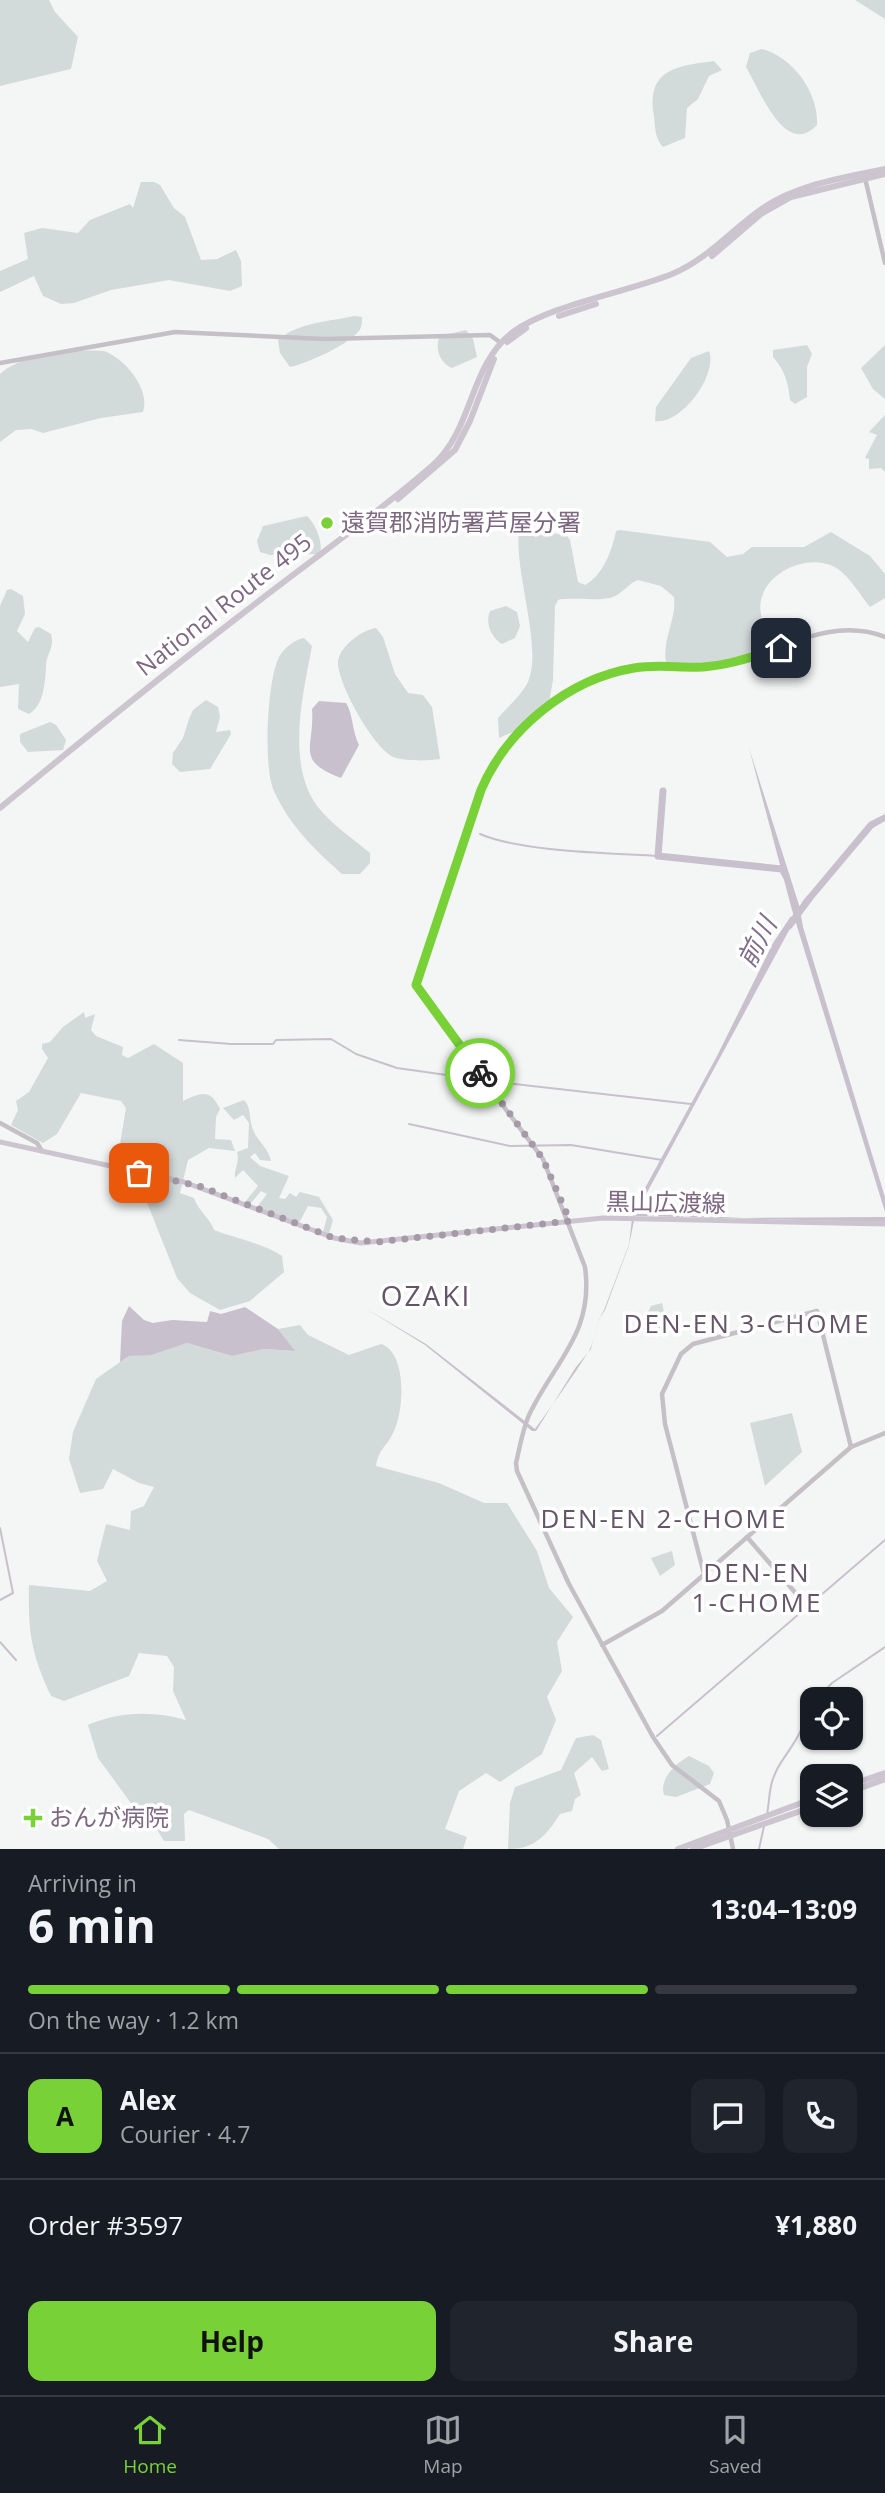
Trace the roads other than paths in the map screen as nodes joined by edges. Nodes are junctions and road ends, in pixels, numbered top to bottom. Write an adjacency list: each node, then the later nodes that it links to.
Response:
1 (885, 169): 3 (highway, National Route 495)
2 (885, 174): 3 (highway, National Route 495)
3 (865, 176): 4 (street); 5 (highway, National Route 495); 8 (highway, National Route 495)
4 (885, 262)
5 (501, 343): 6 (street); 8 (highway, National Route 495)
6 (0, 363)
7 (885, 637): 13 (street)
8 (52, 765): 9 (highway, National Route 495)
9 (0, 808)
10 (0, 1123): 12 (street)
11 (0, 1142): 12 (main road, 黒山広渡線)
12 (43, 1151): 13 (main road, 黒山広渡線)
13 (570, 1221): 14 (main road, 黒山広渡線); 20 (street)
14 (884, 1227)
15 (885, 1433): 16 (street)
16 (851, 1447): 17 (street); 18 (street)
17 (747, 1537): 18 (street); 19 (street)
18 (704, 1574): 20 (street)
19 (806, 1605)
20 (602, 1645): 30 (street)
21 (885, 1773): 23 (highway)
22 (885, 1779): 24 (highway)
23 (863, 1781)
24 (863, 1787)
25 (800, 1804): 27 (highway)
26 (800, 1811): 27 (highway)
27 (730, 1833): 28 (highway); 29 (highway)
28 (678, 1849)
29 (693, 1849)
30 (733, 1849)

